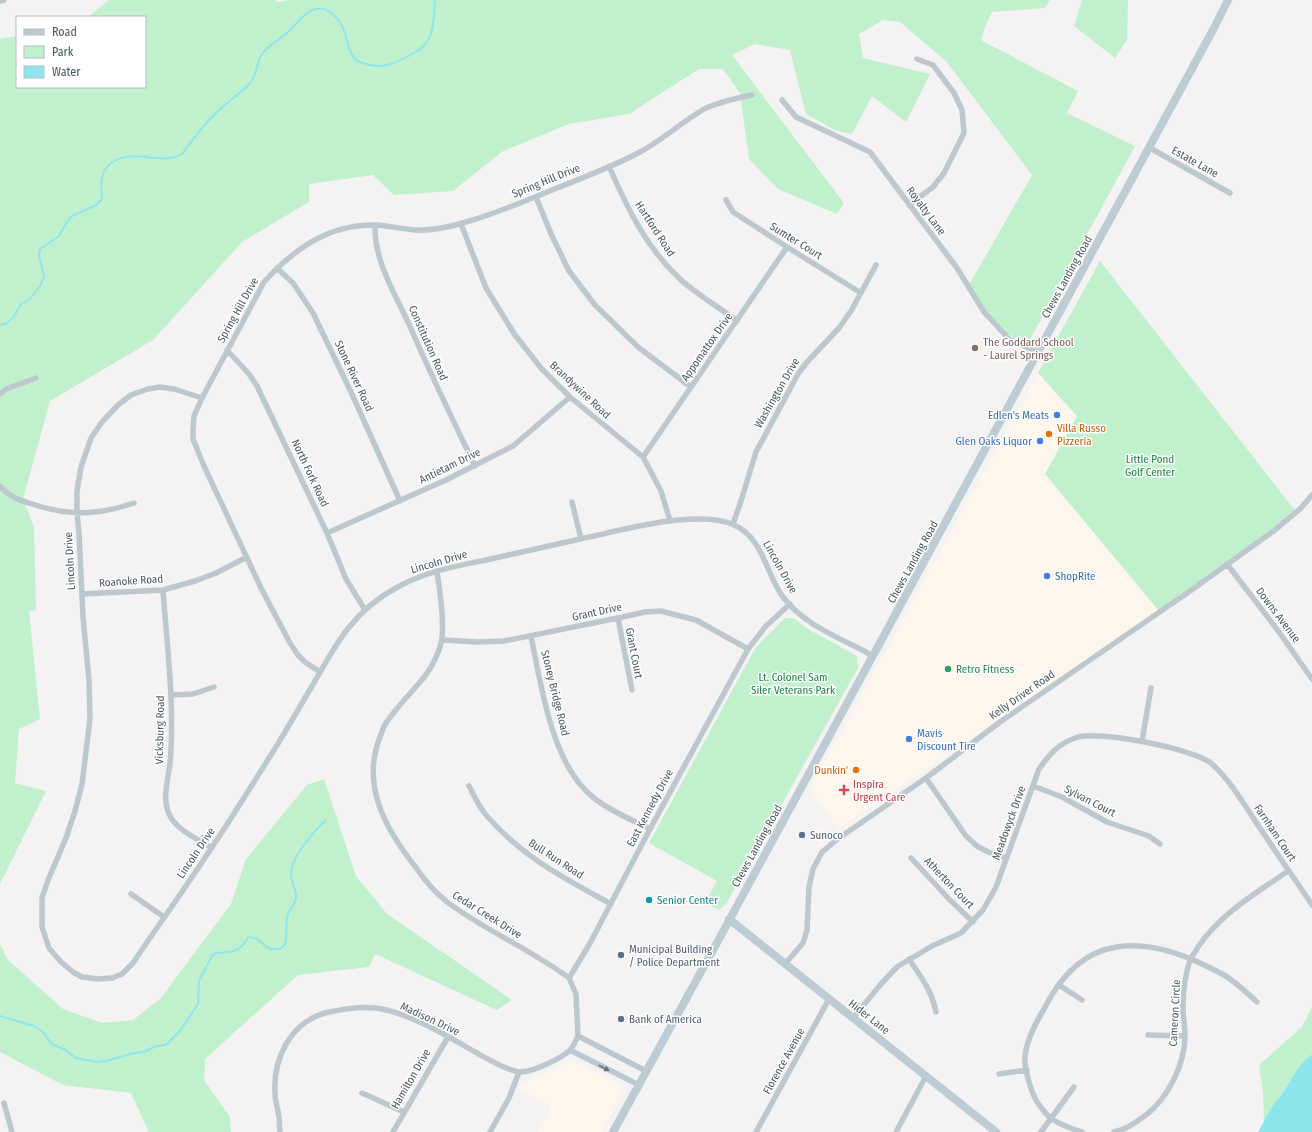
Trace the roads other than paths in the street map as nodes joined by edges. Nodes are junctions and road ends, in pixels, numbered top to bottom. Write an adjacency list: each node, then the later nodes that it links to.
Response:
1 (4, 0): 3 (street)
2 (1228, 0): 7 (main road, Chews Landing Road)
3 (0, 1)
4 (917, 59): 12 (street)
5 (752, 95): 8 (street, Spring Hill Drive)
6 (782, 100): 12 (street, Royalty Lane)
7 (1150, 148): 9 (street, Estate Lane); 21 (main road, Chews Landing Road)
8 (609, 166): 10 (street, Spring Hill Drive); 19 (street, Hartford Road)
9 (1230, 193)
10 (536, 197): 13 (street, Spring Hill Drive); 23 (street)
11 (726, 200): 15 (street, Sumter Court)
12 (909, 205): 21 (street, Royalty Lane)
13 (461, 224): 14 (street, Spring Hill Drive); 25 (street, Brandywine Road)
14 (375, 225): 17 (street, Spring Hill Drive); 28 (street, Constitution Road)
15 (787, 247): 18 (street, Sumter Court); 19 (street, Appomattox Drive)
16 (876, 266): 18 (street, Washington Drive)
17 (277, 268): 20 (street, Spring Hill Drive); 31 (street, Stone River Road)
18 (861, 293): 36 (street, Washington Drive)
19 (737, 321): 23 (street, Appomattox Drive)
20 (227, 350): 26 (street, Spring Hill Drive); 37 (street, North Fork Road)
21 (1039, 353): 50 (main road, Chews Landing Road)
22 (36, 378): 24 (street)
23 (691, 387): 27 (street, Appomattox Drive)
24 (0, 394)
25 (570, 397): 27 (street, Brandywine Road); 28 (street, Antietam Drive)
26 (202, 398): 34 (street, Lincoln Drive); 39 (street, Spring Hill Drive)
27 (643, 457): 35 (street, Brandywine Road)
28 (475, 466): 31 (street, Antietam Drive)
29 (0, 486): 34 (street)
30 (1312, 495): 40 (street, Kelly Driver Road)
31 (400, 501): 37 (street, Antietam Drive)
32 (572, 502): 38 (street)
33 (134, 503): 34 (street)
34 (77, 513): 43 (street, Lincoln Drive)
35 (670, 521): 36 (street, Lincoln Drive); 38 (street, Lincoln Drive)
36 (733, 524): 44 (street, Lincoln Drive)
37 (327, 534): 45 (street, North Fork Road)
38 (581, 539): 41 (street, Lincoln Drive)
39 (247, 557): 42 (street, Roanoke Road); 51 (street, Spring Hill Drive)
40 (1227, 564): 52 (street, Downs Avenue); 59 (street, Kelly Driver Road)
41 (437, 572): 45 (street, Lincoln Drive); 48 (street, Cedar Creek Drive)
42 (164, 590): 43 (street, Roanoke Road); 56 (street, Vicksburg Road)
43 (82, 594): 71 (street, Lincoln Drive)
44 (790, 604): 49 (street, East Kennedy Drive); 50 (street, Lincoln Drive)
45 (365, 610): 51 (street, Lincoln Drive)
46 (618, 618): 47 (street, Grant Drive); 49 (street, Grant Drive); 55 (street, Grant Court)
47 (531, 636): 48 (street, Grant Drive); 62 (street, Stoney Bridge Road)
48 (442, 640): 77 (street, Cedar Creek Drive)
49 (748, 648): 62 (street, East Kennedy Drive)
50 (874, 657): 72 (main road, Chews Landing Road)
51 (320, 672): 64 (street, Lincoln Drive)
52 (1312, 679)
53 (214, 687): 56 (street)
54 (1151, 688): 57 (street)
55 (632, 690)
56 (171, 696): 64 (street, Vicksburg Road)
57 (1142, 741): 58 (street, Meadowyck Drive); 61 (street, Meadowyck Drive)
58 (1220, 772): 67 (street, Farnham Court)
59 (926, 778): 66 (street); 76 (street, Kelly Driver Road)
60 (469, 786): 69 (street, Bull Run Road)
61 (1033, 786): 63 (street, Sylvan Court); 66 (street, Meadowyck Drive)
62 (650, 829): 69 (street, East Kennedy Drive)
63 (1160, 844)
64 (212, 848): 71 (street, Lincoln Drive)
65 (911, 858): 73 (street, Atherton Court)
66 (1006, 858): 73 (street, Meadowyck Drive)
67 (1288, 871): 70 (street, Farnham Court); 75 (street, Cameron Circle)
68 (131, 894): 71 (street)
69 (611, 904): 77 (street, East Kennedy Drive)
70 (1312, 905)
71 (164, 917)
72 (729, 919): 76 (main road, Hider Lane); 90 (main road, Chews Landing Road)
73 (973, 922): 74 (street, Meadowyck Drive)
74 (909, 959): 82 (street); 83 (street, Meadowyck Drive)
75 (1191, 959): 78 (street); 81 (street); 86 (street, Cameron Circle)
76 (785, 964): 79 (main road, Hider Lane)
77 (569, 978): 85 (street)
78 (1059, 985): 80 (street); 89 (street)
79 (829, 999): 83 (main road, Hider Lane); 105 (street, Florence Avenue)
80 (1082, 1000)
81 (1257, 1002)
82 (936, 1012)
83 (853, 1018): 93 (main road, Hider Lane)
84 (1148, 1035): 86 (street)
85 (578, 1036): 88 (street); 90 (street)
86 (1185, 1036): 110 (street, Cameron Circle)
87 (448, 1037): 91 (street, Madison Drive); 98 (street, Hamilton Drive); 101 (street, Madison Drive)
88 (570, 1050): 91 (street); 94 (street, one-way to 94)
89 (1027, 1070): 92 (street); 99 (street)
90 (646, 1071): 94 (main road, Chews Landing Road)
91 (519, 1072): 103 (street)
92 (999, 1074)
93 (926, 1076): 106 (street); 107 (main road, Hider Lane)
94 (638, 1085): 104 (main road, Chews Landing Road)
95 (1074, 1088): 99 (street)
96 (362, 1093): 98 (street)
97 (4, 1103): 100 (street)
98 (404, 1112): 102 (street, Hamilton Drive)
99 (1051, 1118): 108 (street); 109 (street)
100 (12, 1132)
101 (280, 1132)
102 (393, 1132)
103 (490, 1132)
104 (613, 1132)
105 (756, 1132)
106 (896, 1132)
107 (996, 1132)
108 (1041, 1132)
109 (1082, 1132)
110 (1114, 1132)

